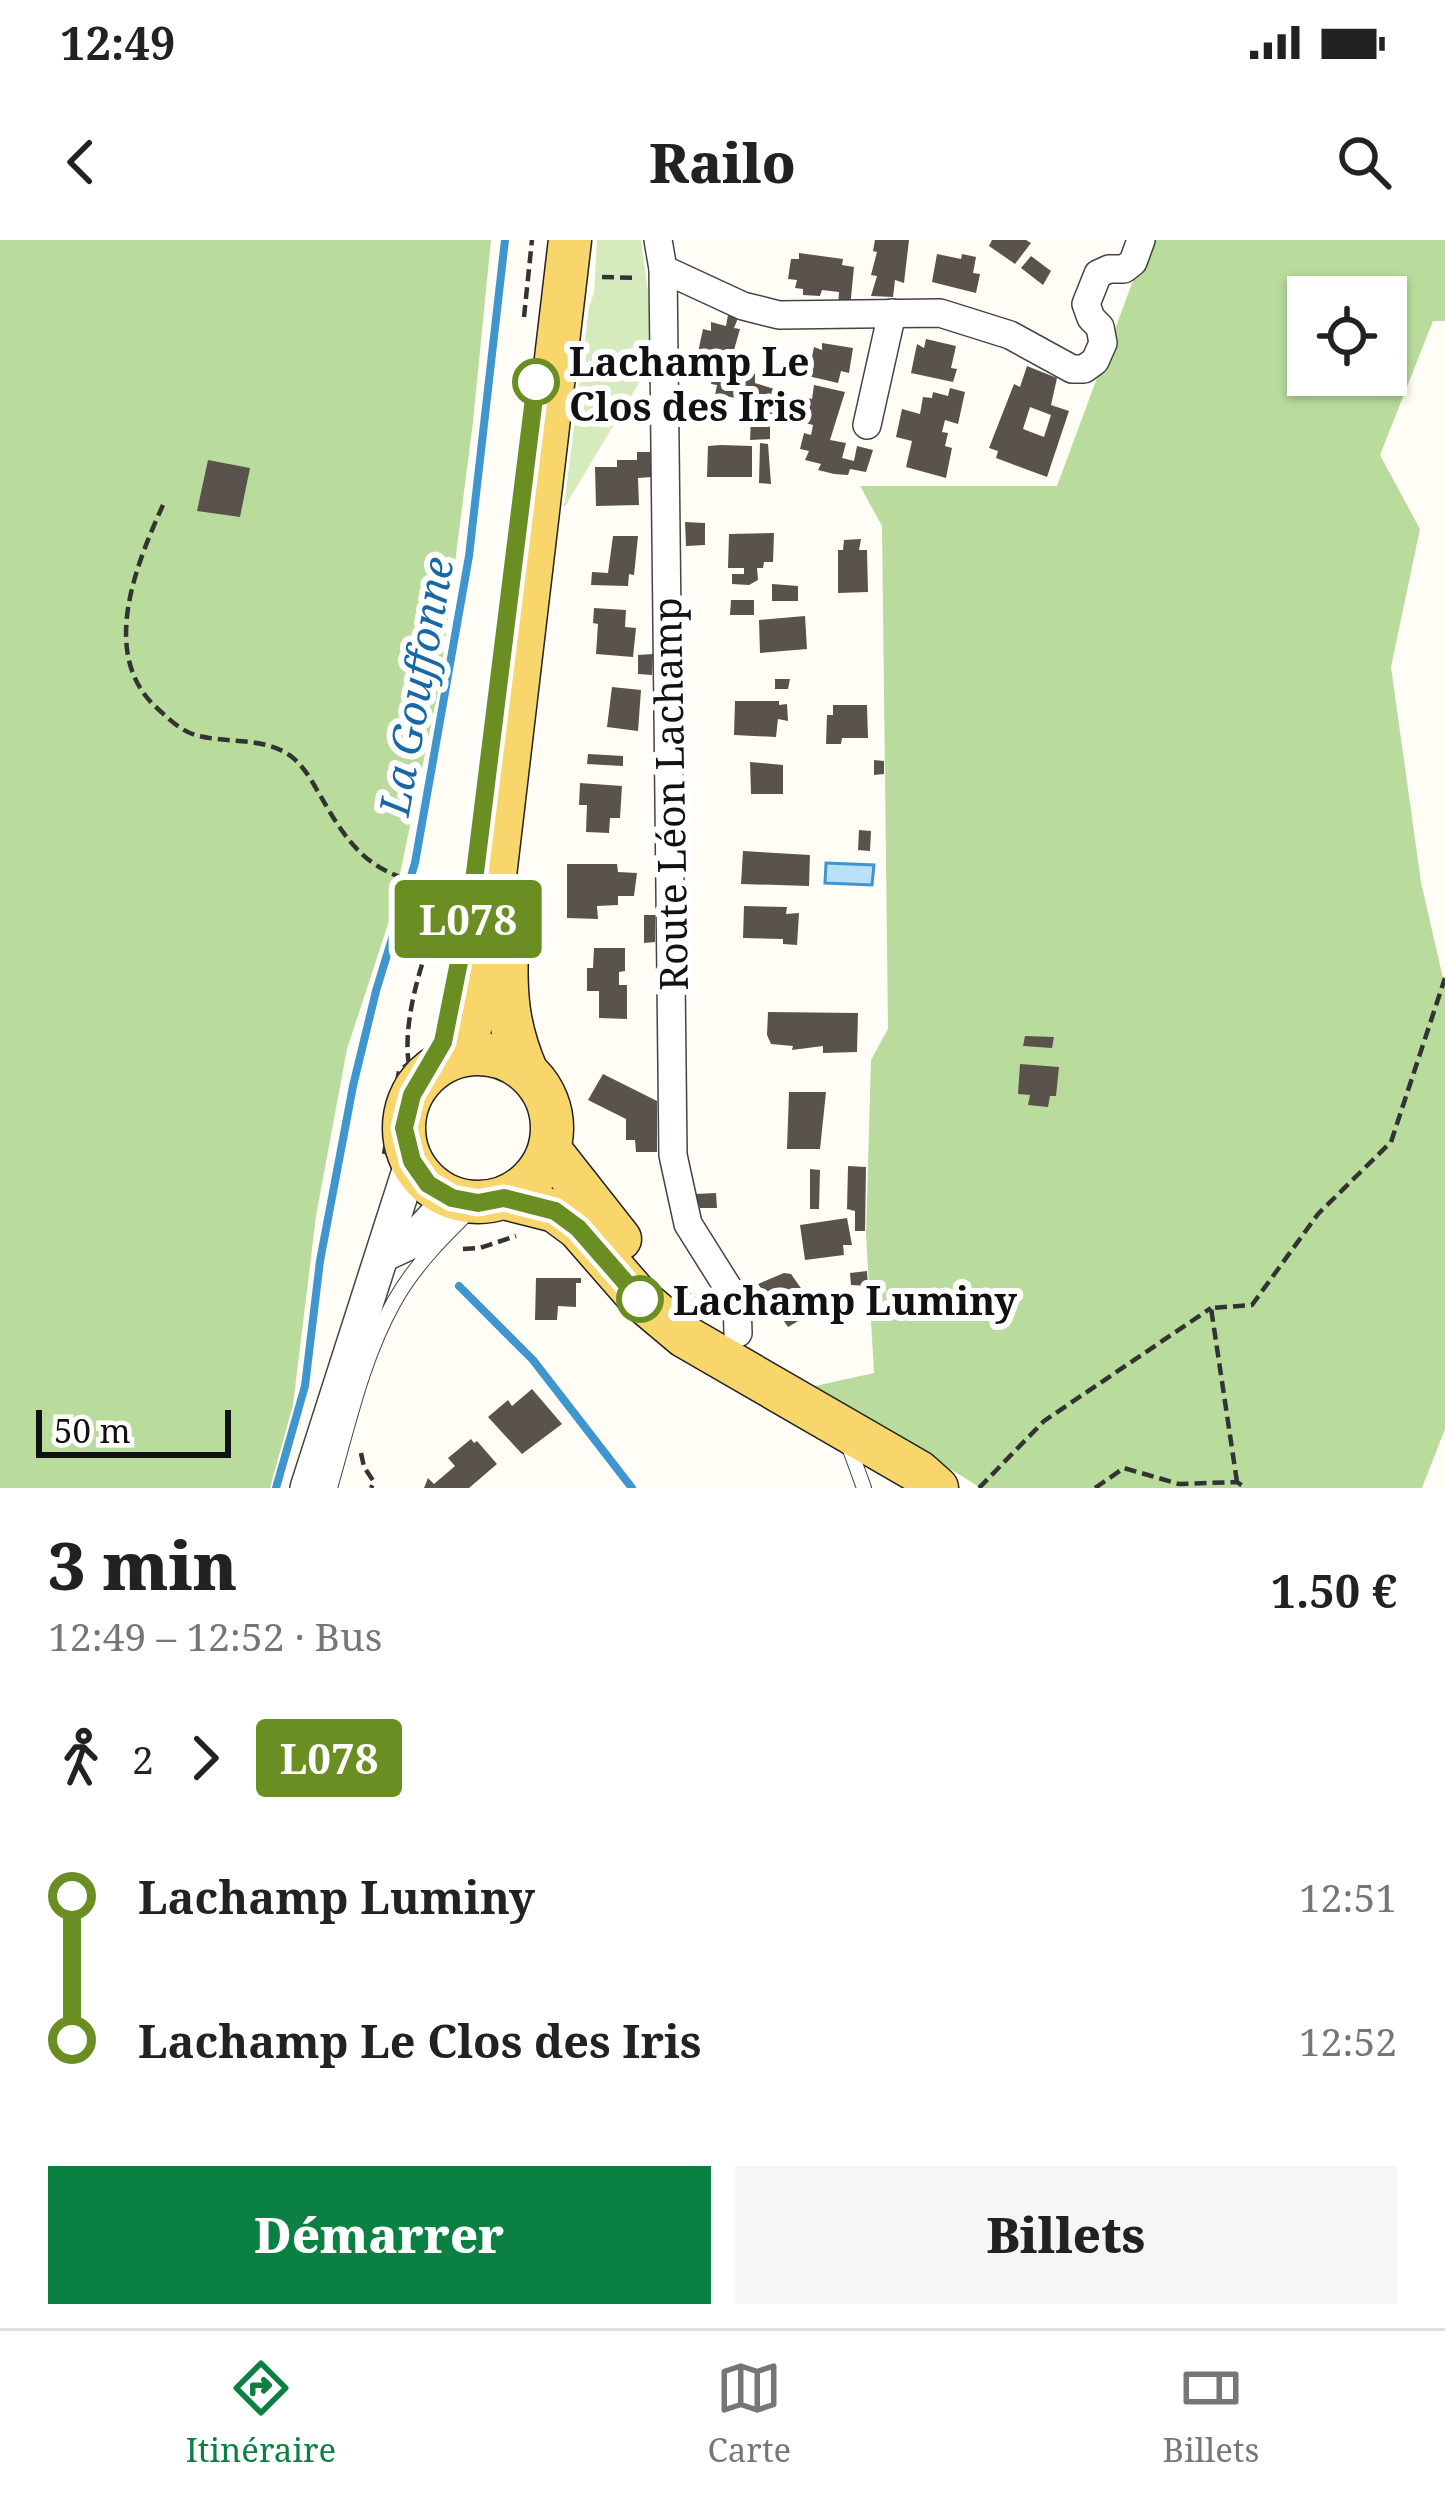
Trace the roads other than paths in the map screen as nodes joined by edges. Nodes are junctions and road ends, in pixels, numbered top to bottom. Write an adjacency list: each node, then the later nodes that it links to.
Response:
1 (570, 240): 7 (main road)
2 (658, 240): 4 (street, Route Léon Lachamp)
3 (1141, 240): 5 (street)
4 (663, 269): 5 (street); 15 (street, Route Léon Lachamp)
5 (892, 313): 6 (street)
6 (867, 425)
7 (523, 654): 9 (main road); 10 (main road)
8 (464, 939): 9 (lane)
9 (434, 1063): 10 (main road); 12 (main road)
10 (526, 1070): 11 (main road)
11 (550, 1150): 13 (main road); 15 (main road)
12 (398, 1160): 13 (main road); 14 (street)
13 (478, 1200): 14 (street); 15 (main road); 18 (lane)
14 (383, 1255): 17 (street)
15 (732, 1346): 16 (main road)
16 (842, 1428): 19 (lane); 20 (main road)
17 (307, 1488)
18 (329, 1488)
19 (864, 1488)
20 (938, 1488)

